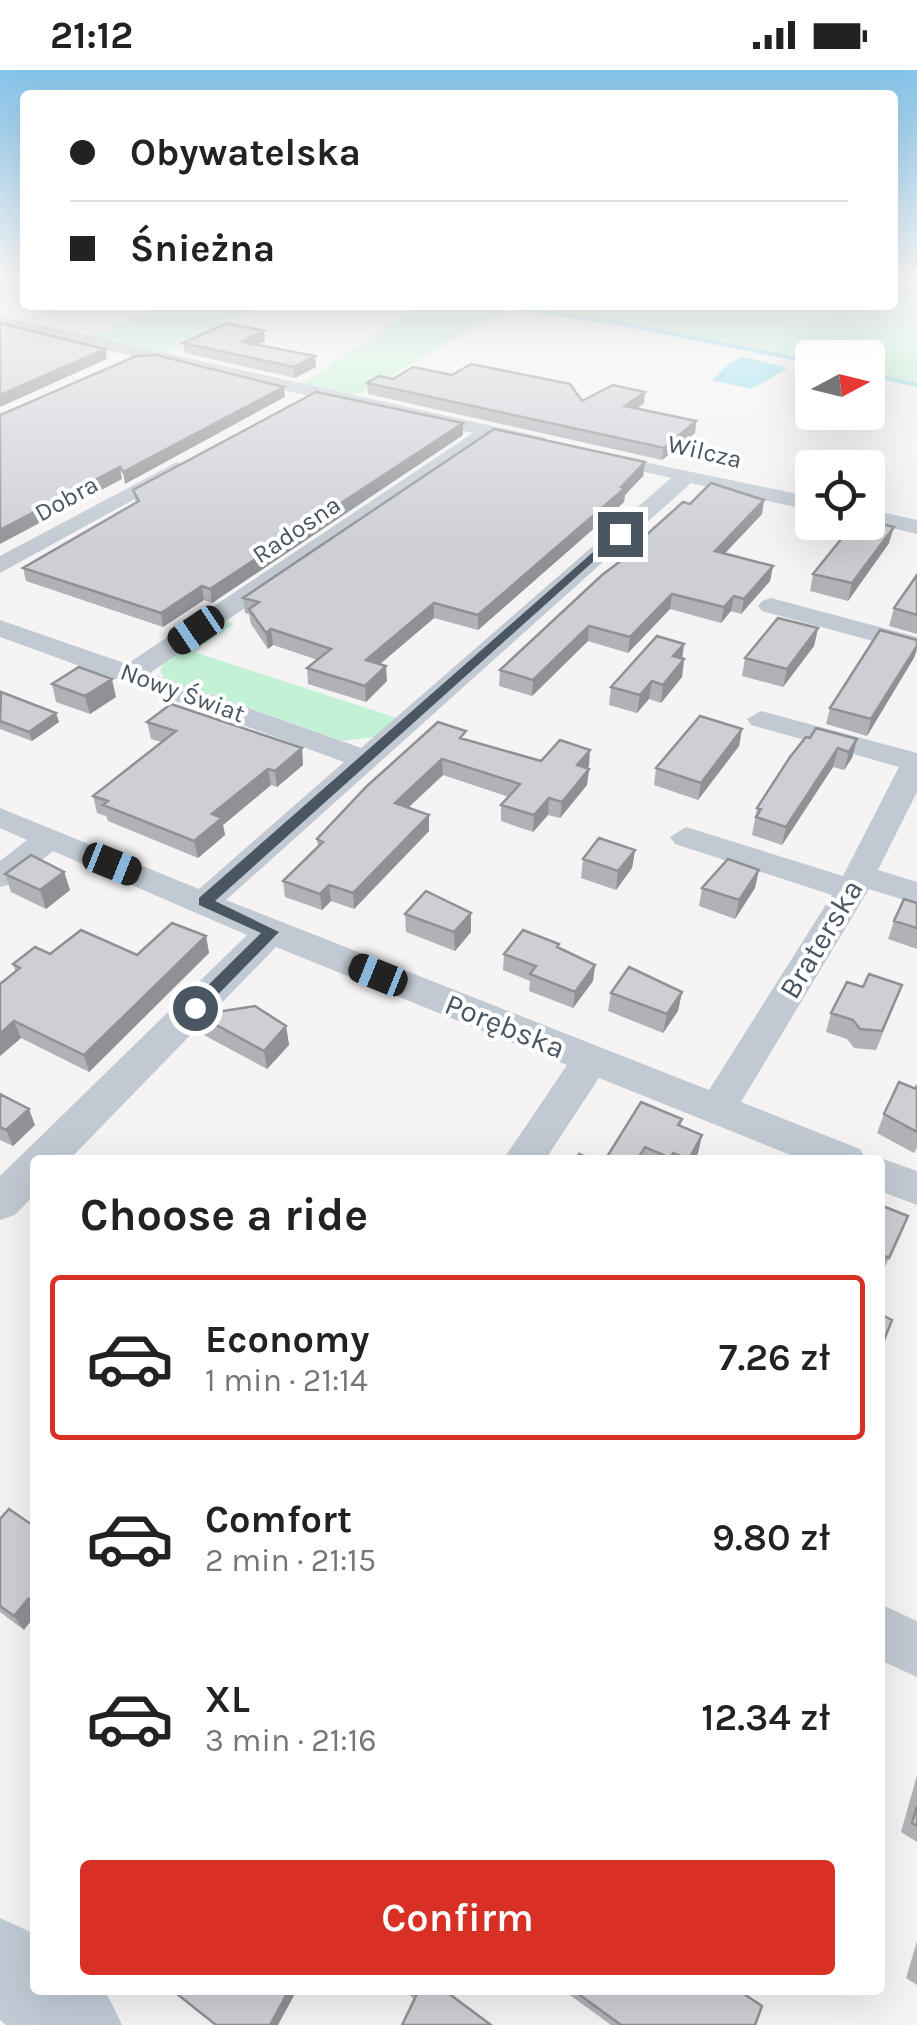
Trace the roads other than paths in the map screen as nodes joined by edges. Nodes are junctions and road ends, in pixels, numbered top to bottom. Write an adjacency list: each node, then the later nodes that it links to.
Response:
1 (212, 368): 2 (street, Wilcza)
2 (317, 392): 3 (street); 4 (street, Wilcza)
3 (285, 409)
4 (491, 430): 6 (street, Wilcza); 14 (street, Radosna)
5 (201, 455): 10 (street, Dobra)
6 (686, 476): 7 (street, Wilcza); 16 (street)
7 (795, 500)
8 (885, 520): 9 (street)
9 (917, 527)
10 (0, 566)
11 (771, 606): 13 (street)
12 (0, 628): 14 (street, Nowy Świat)
13 (917, 645)
14 (132, 672): 16 (street, Nowy Świat)
15 (761, 719): 17 (street, Braterska)
16 (364, 759): 24 (street)
17 (917, 763): 22 (street, Braterska)
18 (0, 817): 20 (street, Porębska)
19 (686, 837): 22 (street)
20 (50, 838): 21 (street); 24 (street, Porębska)
21 (0, 877)
22 (856, 883): 23 (street); 27 (street, Braterska)
23 (917, 893)
24 (204, 902): 25 (street, Porębska)
25 (271, 932): 26 (street, Porębska); 28 (street)
26 (591, 1060): 27 (street, Porębska); 29 (street)
27 (716, 1109): 30 (street, Porębska)
28 (48, 1155)
29 (525, 1155)
30 (833, 1155)
31 (30, 1173): 34 (street)
32 (885, 1176): 33 (street)
33 (917, 1188)
34 (0, 1203)
35 (885, 1634): 36 (street)
36 (917, 1650)
37 (0, 1962): 38 (street)
38 (30, 1987)
39 (40, 1995): 40 (street)
40 (76, 2025)

